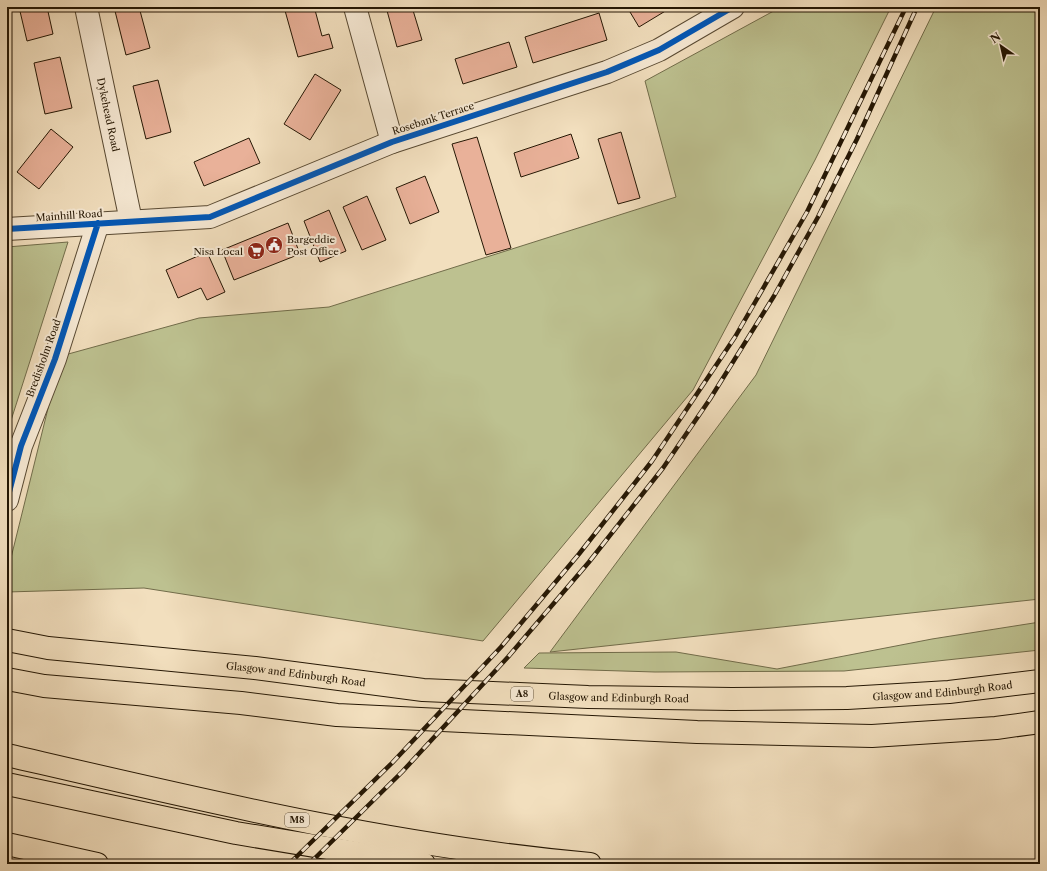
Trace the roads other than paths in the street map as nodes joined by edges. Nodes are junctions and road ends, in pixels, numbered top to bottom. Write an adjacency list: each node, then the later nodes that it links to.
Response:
1 (86, 7): 5 (street, Dykehead Road)
2 (355, 7): 4 (street)
3 (733, 7): 4 (street, Rosebank Terrace)
4 (392, 142): 5 (street, Rosebank Terrace)
5 (132, 221): 6 (street, Mainhill Road)
6 (98, 222): 7 (street, Mainhill Road); 8 (street, Bredisholm Road)
7 (7, 229)
8 (7, 500)
9 (7, 640): 11 (highway, Glasgow and Edinburgh Road / A8)
10 (7, 679): 12 (highway)
11 (1040, 681)
12 (1040, 722)
13 (7, 754): 18 (highway, M8)
14 (7, 784): 17 (highway, M8)
15 (7, 844): 16 (highway)
16 (97, 864)
17 (424, 864)
18 (590, 864)

